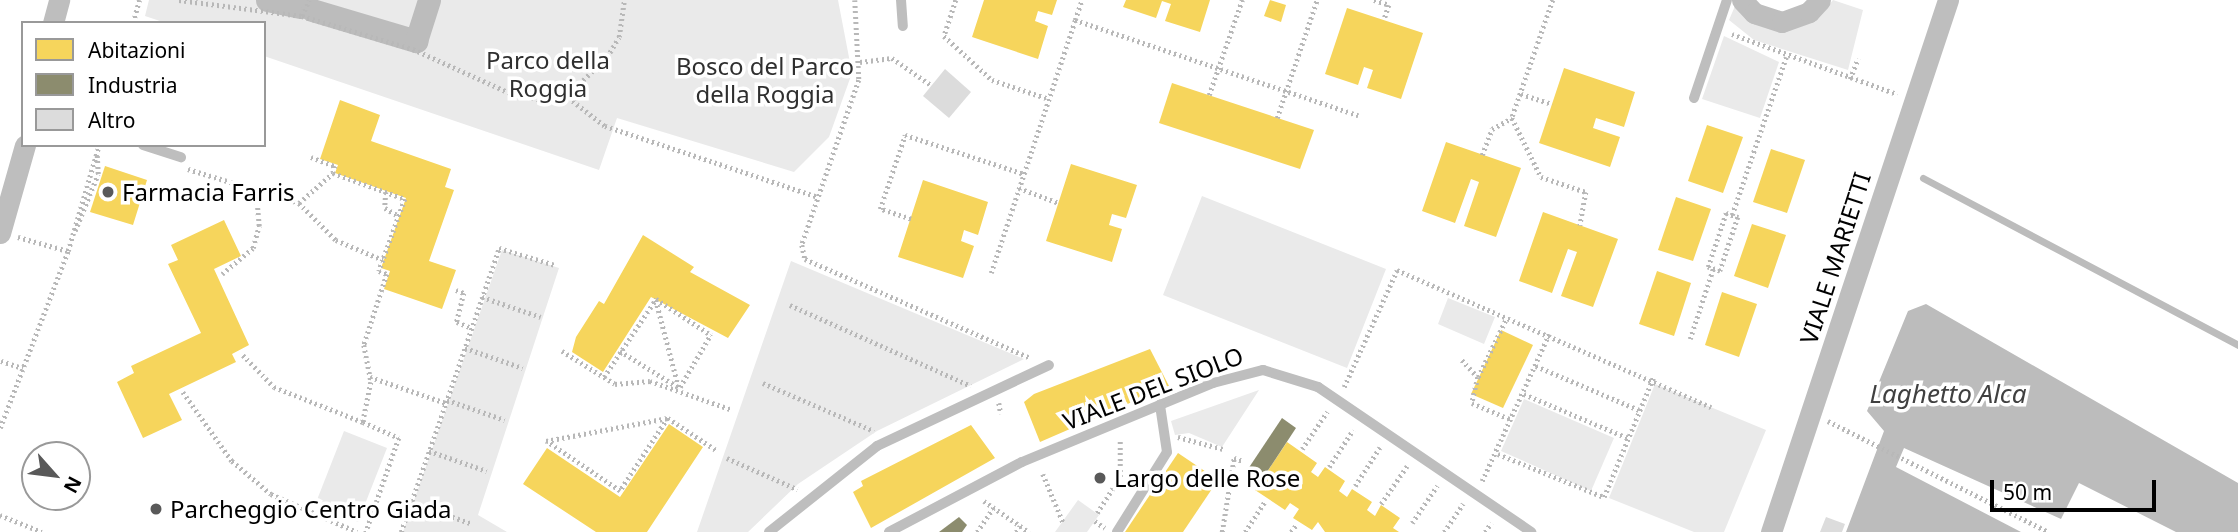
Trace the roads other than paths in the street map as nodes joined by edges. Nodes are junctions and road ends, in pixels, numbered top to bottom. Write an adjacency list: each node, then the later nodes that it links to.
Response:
1 (59, 0): 7 (street)
2 (901, 0): 8 (lane)
3 (1727, 0): 9 (lane)
4 (1742, 0): 5 (street)
5 (1820, 0)
6 (1948, 0): 20 (street, VIALE MARIETTI)
7 (53, 21)
8 (903, 26)
9 (1694, 98)
10 (25, 147): 13 (street)
11 (148, 147): 12 (lane)
12 (179, 161)
13 (6, 240)
14 (1049, 365): 16 (lane)
15 (1160, 405): 17 (lane, VIALE DEL SIOLO); 18 (lane); 19 (lane, VIALE DEL SIOLO)
16 (769, 532)
17 (889, 532)
18 (1117, 532)
19 (1531, 532)
20 (1771, 532)

